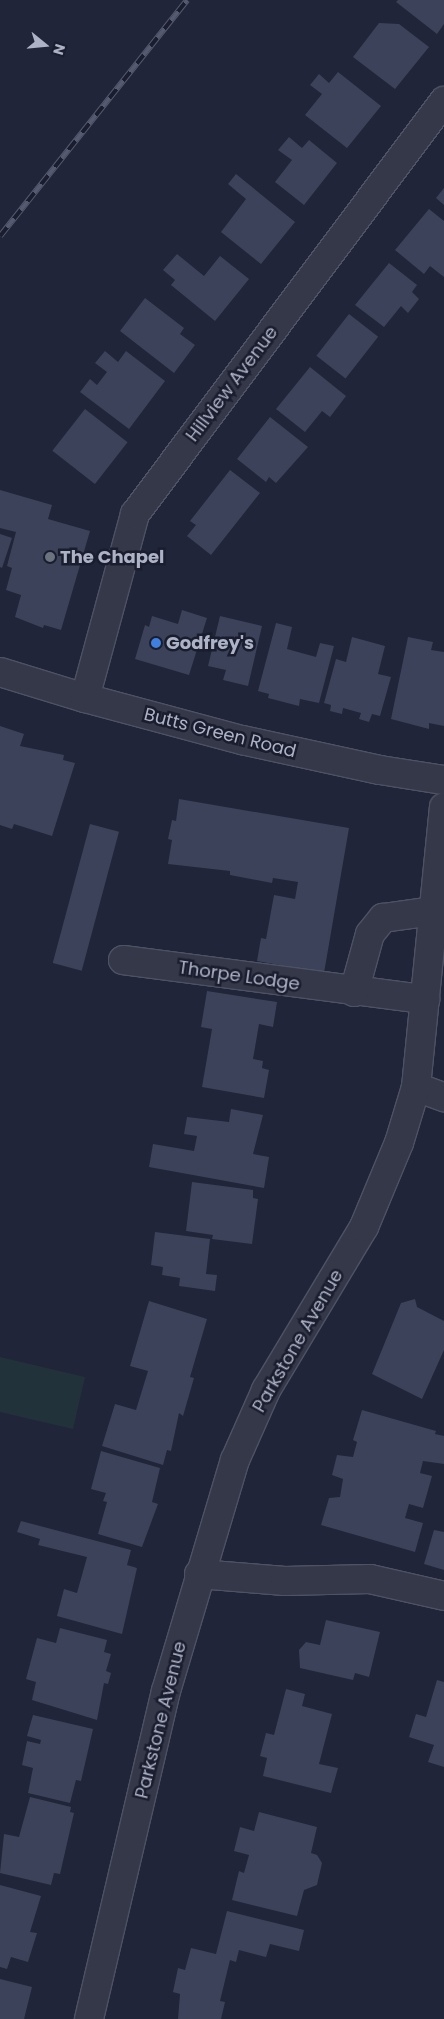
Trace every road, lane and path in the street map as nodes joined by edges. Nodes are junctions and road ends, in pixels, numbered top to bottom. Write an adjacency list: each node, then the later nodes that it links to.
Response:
1 (444, 100): 3 (street, Hillview Avenue)
2 (0, 672): 3 (street, Butts Green Road)
3 (84, 698): 4 (street, Butts Green Road)
4 (444, 780)
5 (444, 807): 6 (street, Parkstone Avenue)
6 (432, 911): 8 (street); 9 (street, Parkstone Avenue)
7 (123, 960): 8 (street, Thorpe Lodge)
8 (354, 992): 9 (street, Thorpe Lodge)
9 (426, 1000): 10 (street, Parkstone Avenue)
10 (416, 1087): 11 (street); 12 (street, Parkstone Avenue)
11 (444, 1098)
12 (199, 1574): 13 (street); 14 (street, Parkstone Avenue)
13 (444, 1596)
14 (88, 2019)

